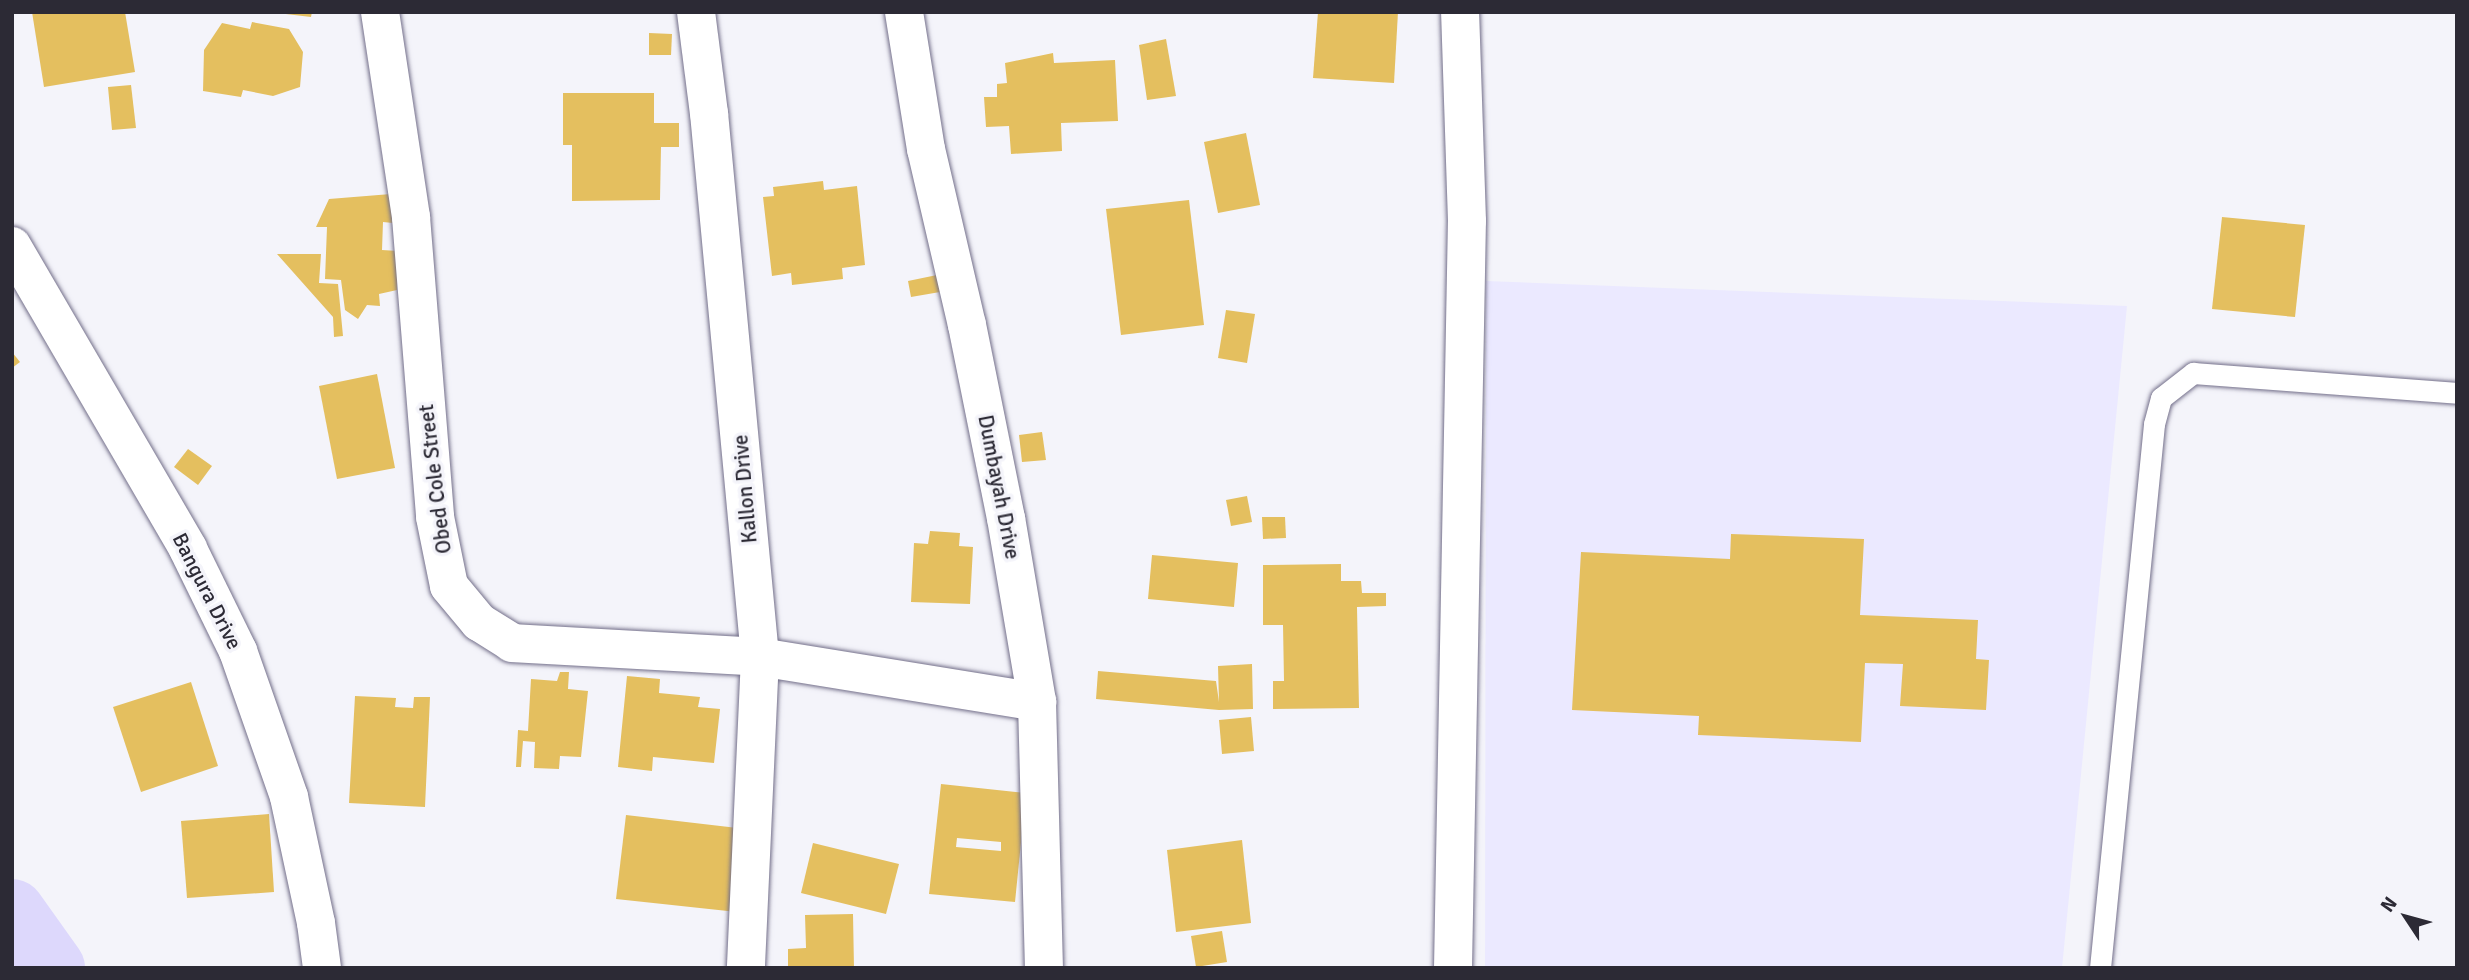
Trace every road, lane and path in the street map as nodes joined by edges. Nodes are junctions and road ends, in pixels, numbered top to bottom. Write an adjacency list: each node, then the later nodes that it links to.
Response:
1 (380, 12): 7 (street, Obed Cole Street)
2 (696, 12): 7 (street, Kallon Drive)
3 (904, 12): 8 (street, Dumbayah Drive)
4 (1460, 12): 12 (street)
5 (12, 246): 9 (street, Bangura Drive)
6 (2457, 393): 13 (lane)
7 (760, 657): 8 (street, Obed Cole Street); 10 (street, Kallon Drive)
8 (1037, 702): 11 (street, Dumbayah Drive)
9 (321, 968)
10 (746, 968)
11 (1044, 968)
12 (1453, 968)
13 (2100, 968)

